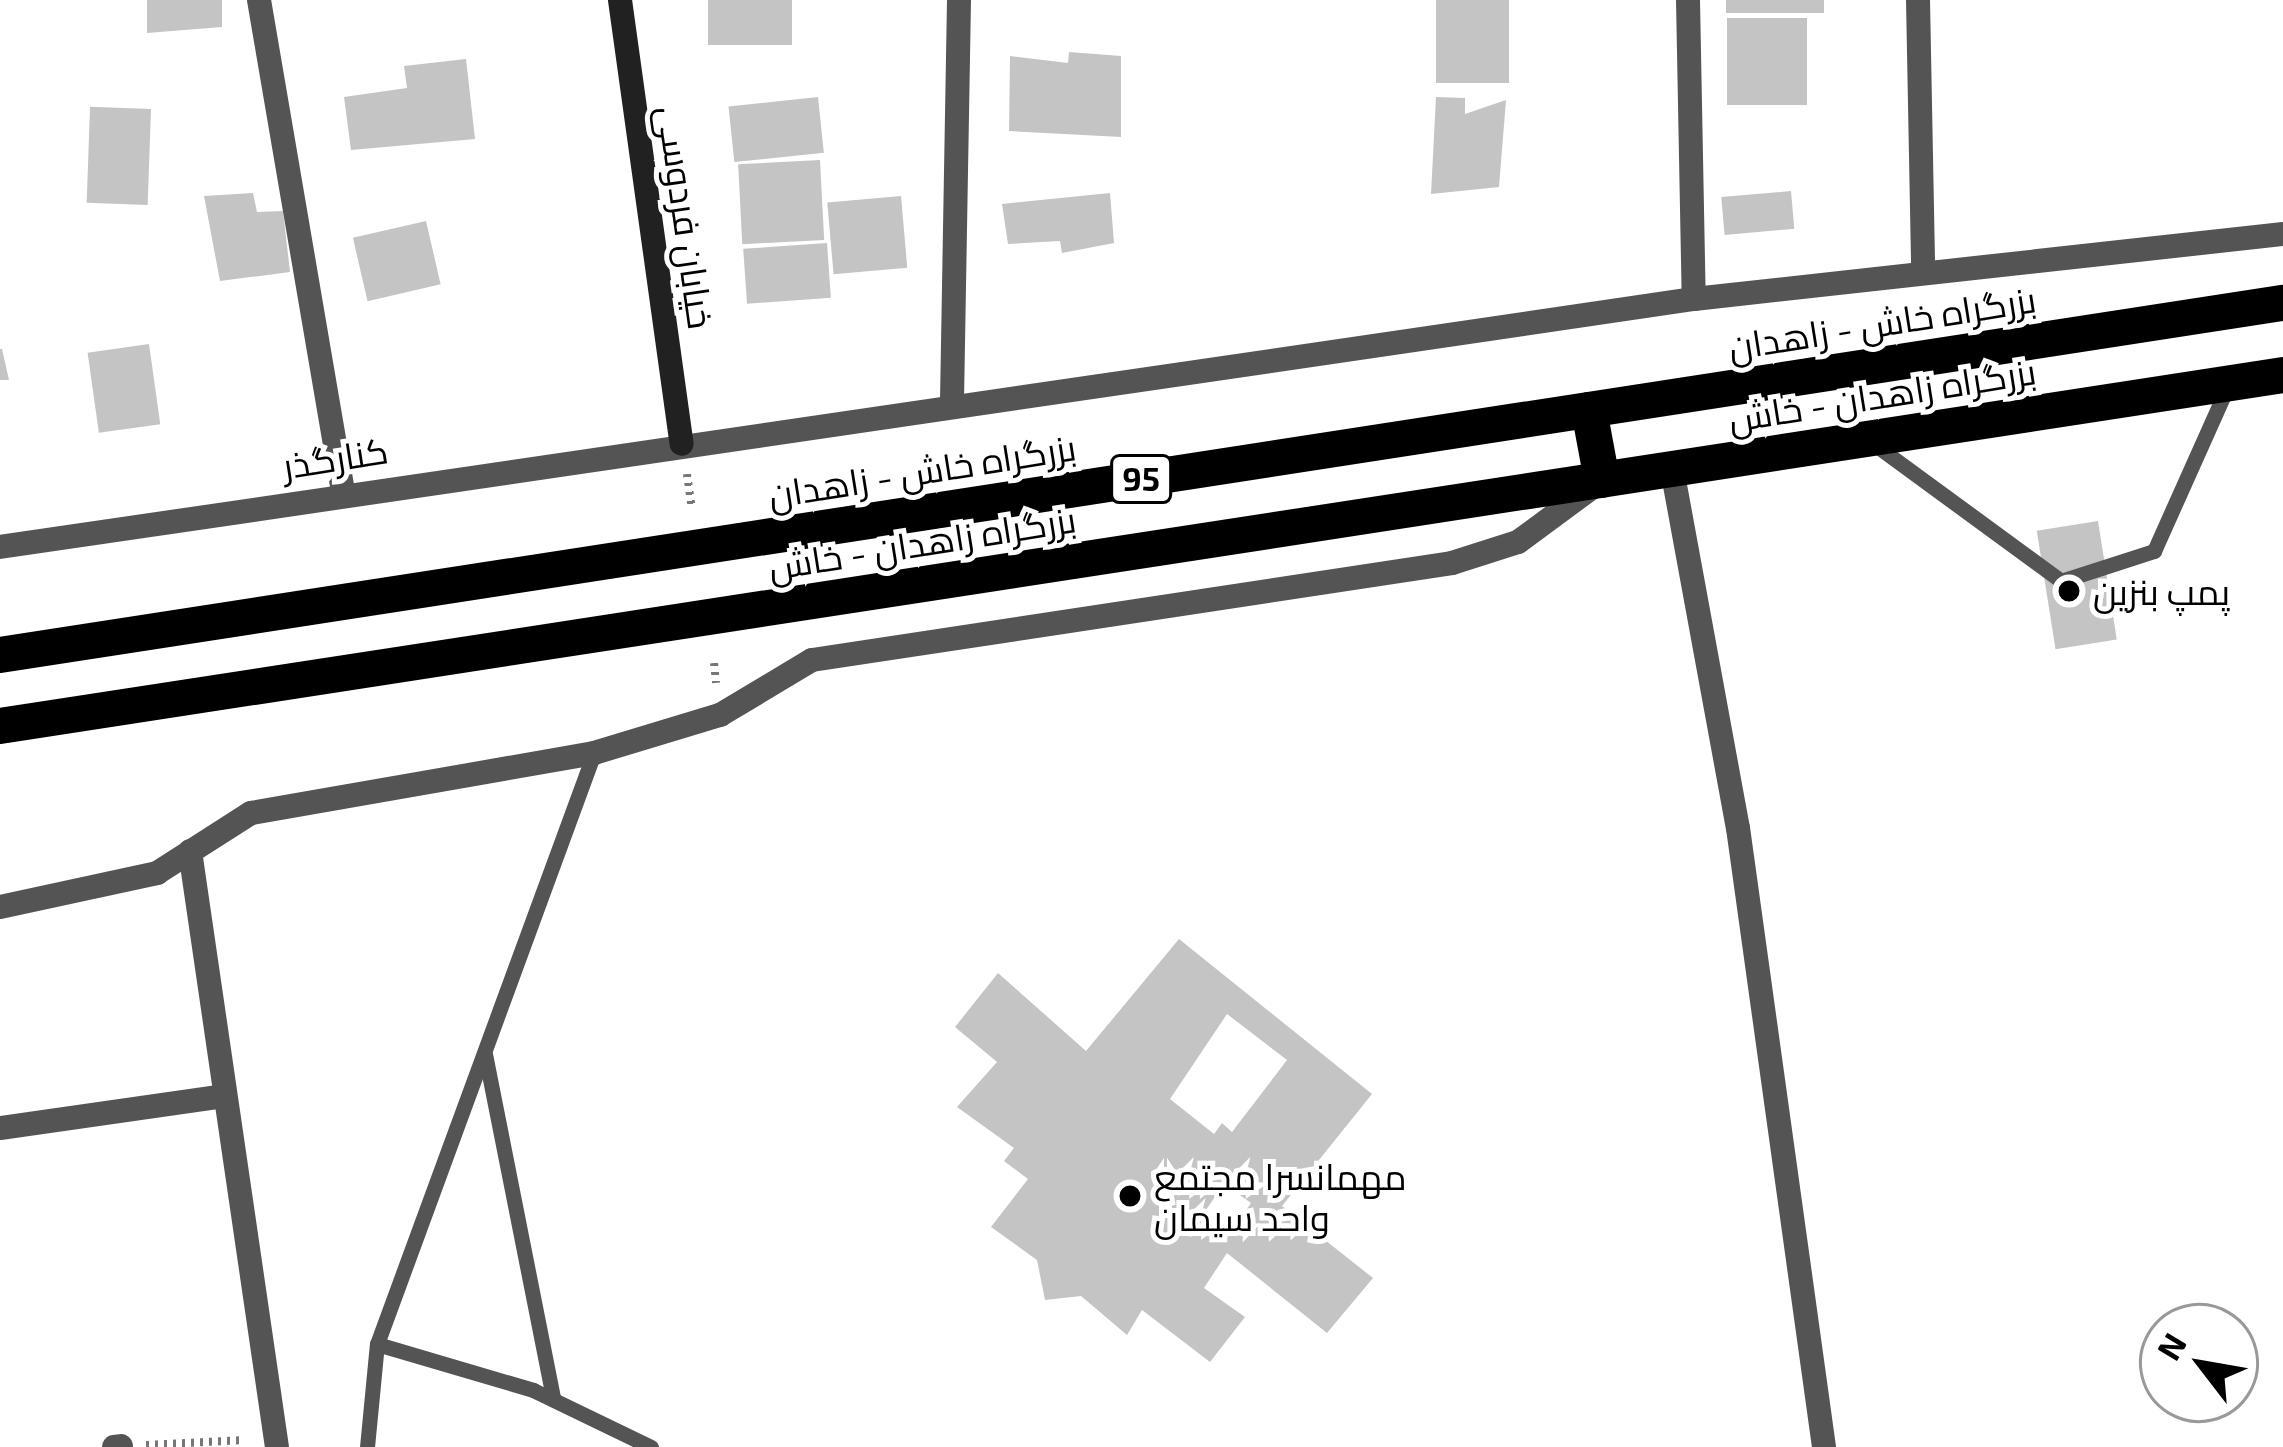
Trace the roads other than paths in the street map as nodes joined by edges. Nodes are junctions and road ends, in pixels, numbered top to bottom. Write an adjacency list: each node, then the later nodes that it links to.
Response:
1 (259, 0): 18 (street)
2 (620, 0): 15 (street, خیابان فردوسی)
3 (959, 0): 12 (street)
4 (1688, 0): 8 (street)
5 (1918, 0): 7 (street)
6 (2283, 234): 7 (street, کنارگذر)
7 (1923, 268): 8 (street, کنارگذر)
8 (1694, 299): 12 (street, کنارگذر)
9 (2283, 303): 13 (highway, بزرگراه خاش - زاهدان / 95)
10 (2283, 375): 11 (highway, بزرگراه زاهدان - خاش / 95)
11 (2230, 383): 14 (highway, بزرگراه زاهدان - خاش / 95); 14 (lane)
12 (952, 401): 15 (street, کنارگذر)
13 (1589, 410): 17 (highway); 20 (highway, بزرگراه خاش - زاهدان / 95)
14 (1866, 439): 16 (highway, بزرگراه زاهدان - خاش / 95)
15 (682, 444): 18 (street, کنارگذر)
16 (1672, 469): 17 (highway, بزرگراه زاهدان - خاش / 95); 33 (street)
17 (1602, 480): 21 (highway, بزرگراه زاهدان - خاش / 95); 22 (street)
18 (343, 492): 19 (street, کنارگذر)
19 (0, 547)
20 (0, 655)
21 (0, 726)
22 (594, 753): 23 (street); 25 (lane)
23 (190, 851): 24 (street); 26 (street)
24 (0, 907)
25 (484, 1051): 28 (lane); 29 (lane)
26 (224, 1096): 27 (street); 30 (street)
27 (0, 1128)
28 (377, 1344): 29 (lane); 31 (lane)
29 (553, 1400): 32 (lane)
30 (276, 1443)
31 (368, 1447)
32 (651, 1447)
33 (1824, 1447)

